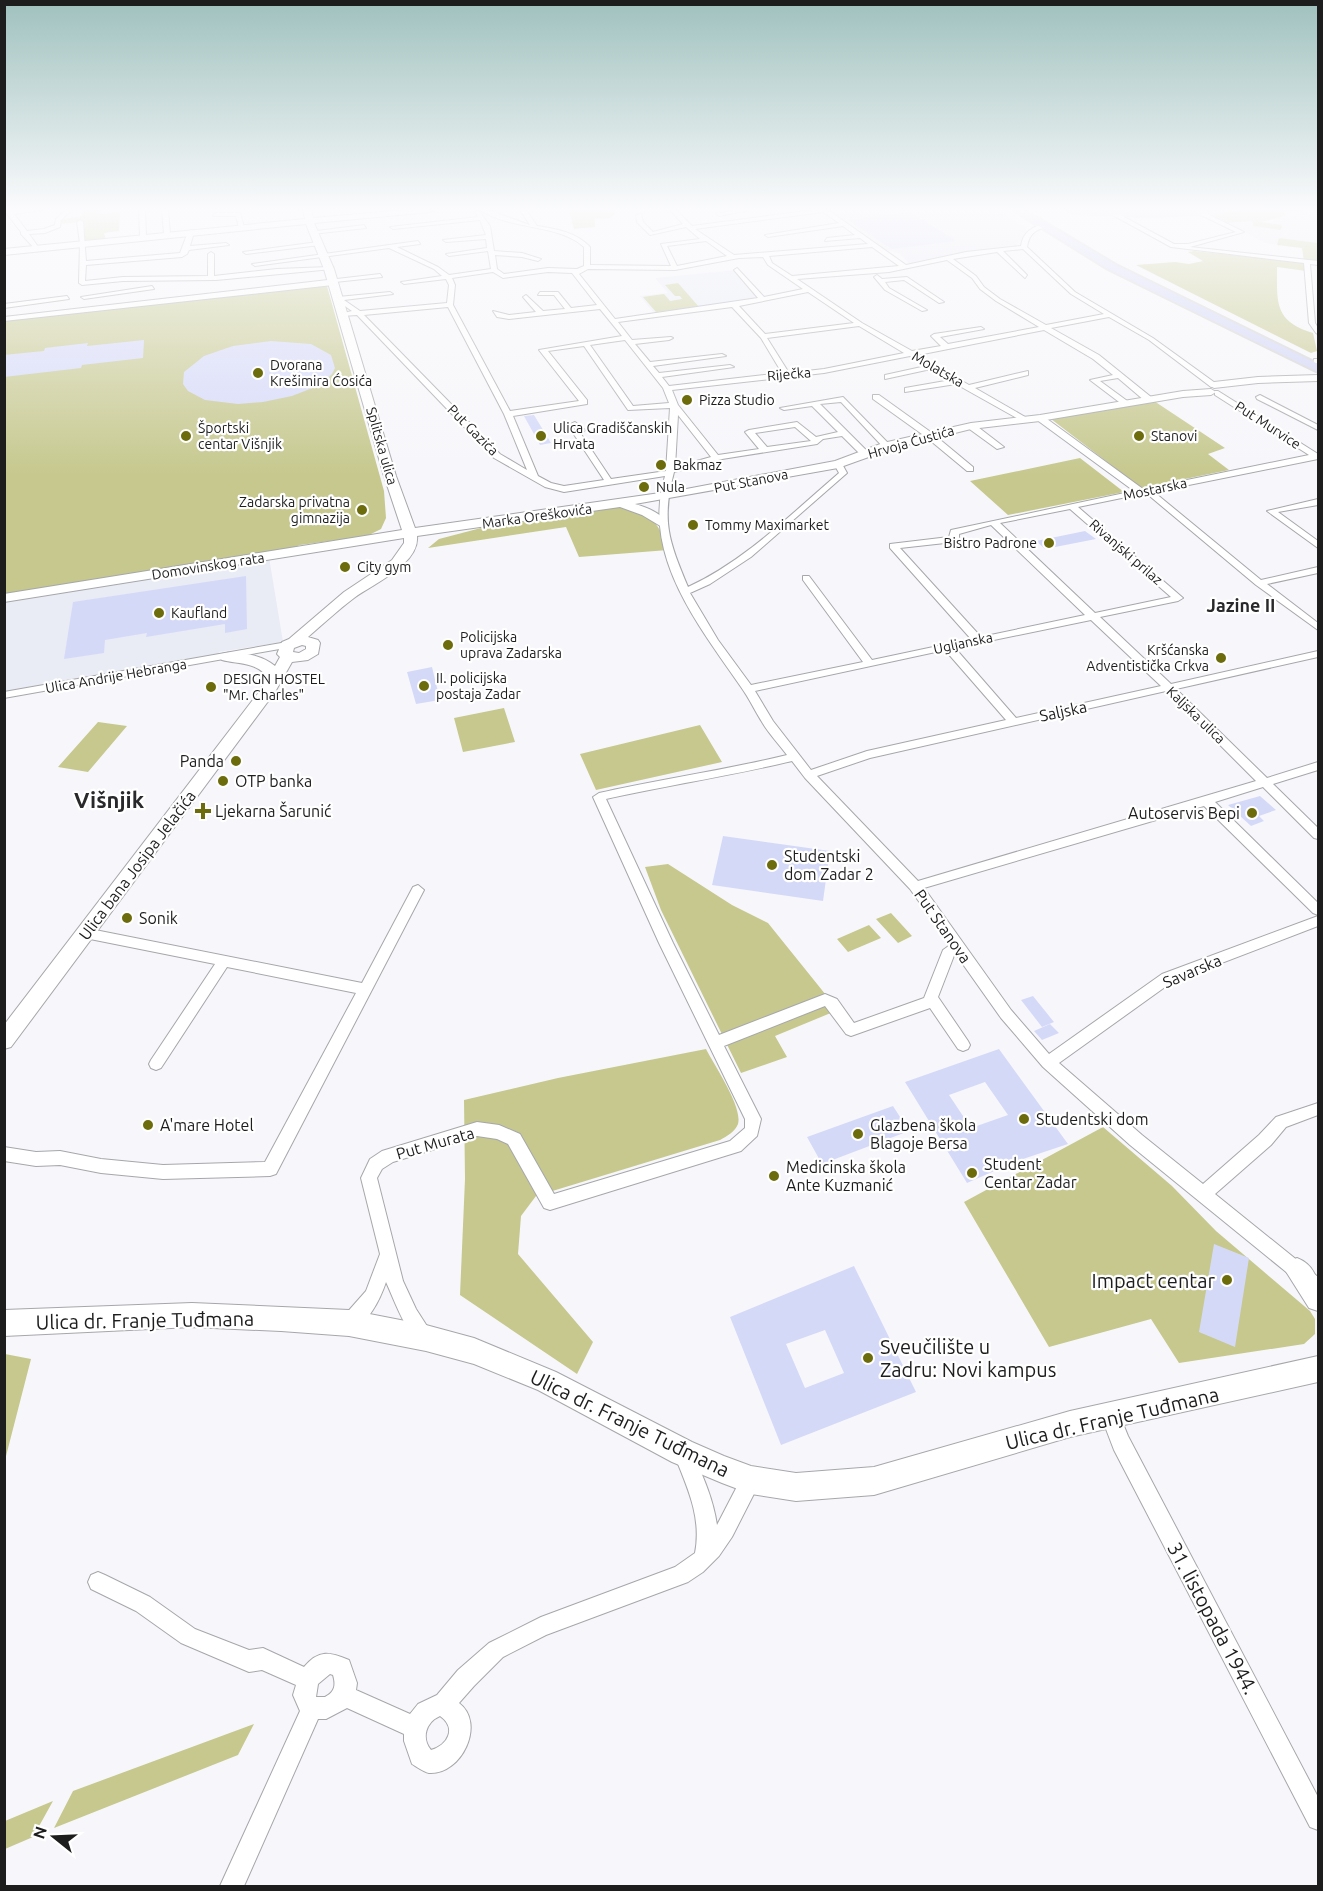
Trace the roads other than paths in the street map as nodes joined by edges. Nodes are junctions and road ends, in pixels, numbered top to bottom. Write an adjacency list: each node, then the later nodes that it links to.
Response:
1 (65, 298): 21 (street)
2 (184, 298): 30 (street)
3 (346, 298): 17 (street)
4 (451, 298): 19 (street)
5 (526, 298): 27 (street)
6 (560, 298): 23 (street)
7 (593, 298): 22 (street, Put Stanova)
8 (761, 298): 20 (street)
9 (821, 298): 32 (street, Molatska)
10 (904, 298): 24 (street)
11 (935, 298): 18 (street)
12 (996, 298): 33 (street)
13 (1081, 298): 29 (street, Put Murvice)
14 (1175, 298): 43 (main road)
15 (1186, 298): 45 (main road)
16 (1310, 298): 35 (street)
17 (338, 299): 25 (street, Put Gazića); 28 (main road, Splitska ulica)
18 (941, 302)
19 (450, 305): 25 (street); 67 (street)
20 (734, 305): 31 (street); 36 (street)
21 (4, 306)
22 (600, 307): 23 (street); 31 (street, Put Stanova)
23 (569, 310): 27 (street)
24 (924, 310)
25 (359, 312): 28 (street); 85 (street, Put Gazića)
26 (495, 312): 27 (street)
27 (542, 313)
28 (342, 314): 93 (main road, Splitska ulica)
29 (1108, 315): 33 (street, Riječka); 57 (street, Put Murvice)
30 (4, 319)
31 (613, 321): 38 (street, Put Stanova)
32 (860, 324): 36 (street); 41 (street, Molatska)
33 (1046, 328): 40 (street, Riječka); 51 (street)
34 (981, 329): 40 (street)
35 (1318, 332)
36 (763, 336): 49 (street)
37 (669, 338): 38 (street)
38 (627, 340): 39 (street); 44 (street, Put Stanova)
39 (585, 344): 65 (street); 67 (street)
40 (946, 345): 41 (street, Riječka)
41 (911, 353): 46 (street, Molatska); 49 (street, Riječka)
42 (722, 356): 44 (street)
43 (1303, 361): 45 (main road); 53 (main road)
44 (647, 364): 50 (street, Put Stanova)
45 (1318, 365): 53 (main road, Hrvoja Ćustića)
46 (933, 366): 52 (street); 55 (street, Molatska)
47 (730, 367): 50 (street)
48 (1025, 373): 56 (street)
49 (786, 374): 58 (street, Riječka)
50 (657, 375): 58 (street, Put Stanova)
51 (1119, 376): 62 (street); 63 (street)
52 (888, 377)
53 (1297, 377): 54 (main road); 57 (main road, Hrvoja Ćustića)
54 (1318, 379)
55 (958, 381): 56 (street, Molatska); 59 (street)
56 (969, 387): 68 (street, Molatska)
57 (1211, 387): 62 (main road, Hrvoja Ćustića); 79 (street, Put Murvice)
58 (667, 388): 65 (street, Put Stanova)
59 (908, 390)
60 (876, 397): 74 (street)
61 (1260, 397): 72 (street)
62 (1148, 399): 63 (main road, Hrvoja Ćustića)
63 (1126, 402): 69 (main road, Hrvoja Ćustića)
64 (814, 404): 66 (street); 73 (street); 76 (street)
65 (674, 405): 81 (street); 84 (street, Put Stanova)
66 (784, 408)
67 (508, 414): 85 (street)
68 (1024, 420): 69 (main road, Hrvoja Ćustića); 71 (main road, Hrvoja Ćustića)
69 (1043, 420): 88 (street)
70 (575, 424): 86 (street)
71 (971, 426): 74 (main road, Hrvoja Ćustića); 77 (street)
72 (1318, 428)
73 (844, 433): 75 (street, Put Gazića); 80 (street)
74 (929, 435): 76 (main road, Hrvoja Ćustića); 83 (street)
75 (817, 442): 78 (street, Put Gazića); 78 (street)
76 (887, 446): 80 (main road, Hrvoja Ćustića)
77 (1000, 447)
78 (765, 450): 81 (street, Put Gazića)
79 (1318, 453): 88 (street, Mostarska)
80 (866, 455): 82 (main road, Hrvoja Ćustića)
81 (717, 459): 84 (street, Put Gazića)
82 (838, 464): 87 (main road, Put Stanova); 105 (street)
83 (970, 469)
84 (669, 474): 86 (street, Put Gazića); 87 (main road); 89 (street, Put Stanova)
85 (534, 476): 86 (street, Put Gazića)
86 (609, 482)
87 (711, 488): 89 (main road, Put Stanova)
88 (1145, 491): 92 (street, Mostarska); 104 (street)
89 (663, 497): 91 (main road, Marka Oreškovića); 95 (street, Put Stanova)
90 (1318, 502): 99 (street)
91 (596, 507): 95 (main road); 96 (main road, Marka Oreškovića)
92 (1073, 507): 94 (street, Mostarska); 107 (street, Rivanjski prilaz)
93 (400, 508): 97 (main road, Splitska ulica); 98 (main road)
94 (993, 522): 108 (street, Kaljska ulica); 110 (street, Mostarska)
95 (662, 523): 105 (street, Put Stanova)
96 (451, 528): 97 (main road, Marka Oreškovića); 100 (main road, Ulica bana Josipa Jelačića)
97 (410, 533): 98 (main road, Domovinskog rata); 100 (main road)
98 (368, 542): 102 (main road); 106 (main road, Domovinskog rata)
99 (1318, 545)
100 (397, 563): 102 (main road, Ulica bana Josipa Jelačića)
101 (1318, 570): 104 (street)
102 (384, 571): 112 (main road, Ulica bana Josipa Jelačića)
103 (806, 578): 115 (street)
104 (1259, 583): 109 (street)
105 (685, 592): 118 (street, Put Stanova)
106 (4, 598)
107 (1178, 598): 108 (street, Ugljanska)
108 (1093, 616): 110 (street, Ugljanska); 116 (street, Kaljska ulica)
109 (1318, 627)
110 (978, 640): 111 (street, Ugljanska)
111 (947, 646): 115 (street, Ugljanska); 120 (street)
112 (295, 649): 114 (street, Ulica Andrije Hebranga); 117 (main road, Ulica bana Josipa Jelačića)
113 (1318, 654): 116 (street, Saljska)
114 (227, 657): 117 (main road); 119 (street, Ulica Andrije Hebranga)
115 (869, 663): 118 (street, Ugljanska)
116 (1168, 687): 120 (street, Saljska); 124 (street, Kaljska ulica)
117 (270, 689): 131 (main road, Ulica bana Josipa Jelačića)
118 (748, 689): 121 (street, Put Stanova)
119 (4, 695)
120 (1013, 722): 123 (street, Saljska)
121 (794, 757): 123 (street, Put Stanova); 138 (street)
122 (1318, 766): 124 (street)
123 (809, 775): 127 (street, Put Stanova)
124 (1264, 782): 125 (street); 126 (street, Kaljska ulica)
125 (1206, 801): 127 (street); 129 (street)
126 (1318, 835)
127 (915, 886): 140 (street, Put Stanova)
128 (418, 890): 134 (street)
129 (1318, 909)
130 (1318, 921): 140 (street, Savarska)
131 (85, 933): 133 (street); 136 (main road, Ulica bana Josipa Jelačića)
132 (950, 950): 135 (street)
133 (224, 961): 134 (street); 141 (street)
134 (365, 989): 143 (street)
135 (933, 1001): 138 (street); 139 (street)
136 (10, 1024): 137 (main road, Ulica bana Josipa Jelačića)
137 (4, 1041)
138 (715, 1043): 145 (street, Put Murata)
139 (963, 1045)
140 (1048, 1063): 144 (street, Put Stanova)
141 (156, 1064)
142 (1318, 1109): 144 (street)
143 (4, 1154)
144 (1203, 1194): 146 (street, Put Stanova)
145 (388, 1251): 150 (street); 151 (street)
146 (1297, 1270): 147 (street, Put Stanova); 148 (main road)
147 (1318, 1287)
148 (1318, 1299)
149 (4, 1323): 150 (main road, Ulica dr. Franje Tuđmana)
150 (349, 1323): 151 (main road, Ulica dr. Franje Tuđmana)
151 (426, 1338): 154 (main road, Ulica dr. Franje Tuđmana)
152 (1318, 1369): 153 (main road, Ulica dr. Franje Tuđmana)
153 (1110, 1416): 155 (main road, Ulica dr. Franje Tuđmana); 163 (street, 31. listopada 1944.)
154 (682, 1452): 155 (main road, Ulica dr. Franje Tuđmana); 156 (street)
155 (751, 1480): 156 (street)
156 (704, 1558): 160 (street)
157 (98, 1582): 158 (street)
158 (308, 1680): 159 (street); 161 (street)
159 (343, 1695): 161 (street); 162 (street)
160 (443, 1705): 162 (street); 162 (street)
161 (312, 1708): 164 (street)
162 (416, 1728)
163 (1318, 1819)
164 (232, 1887)

